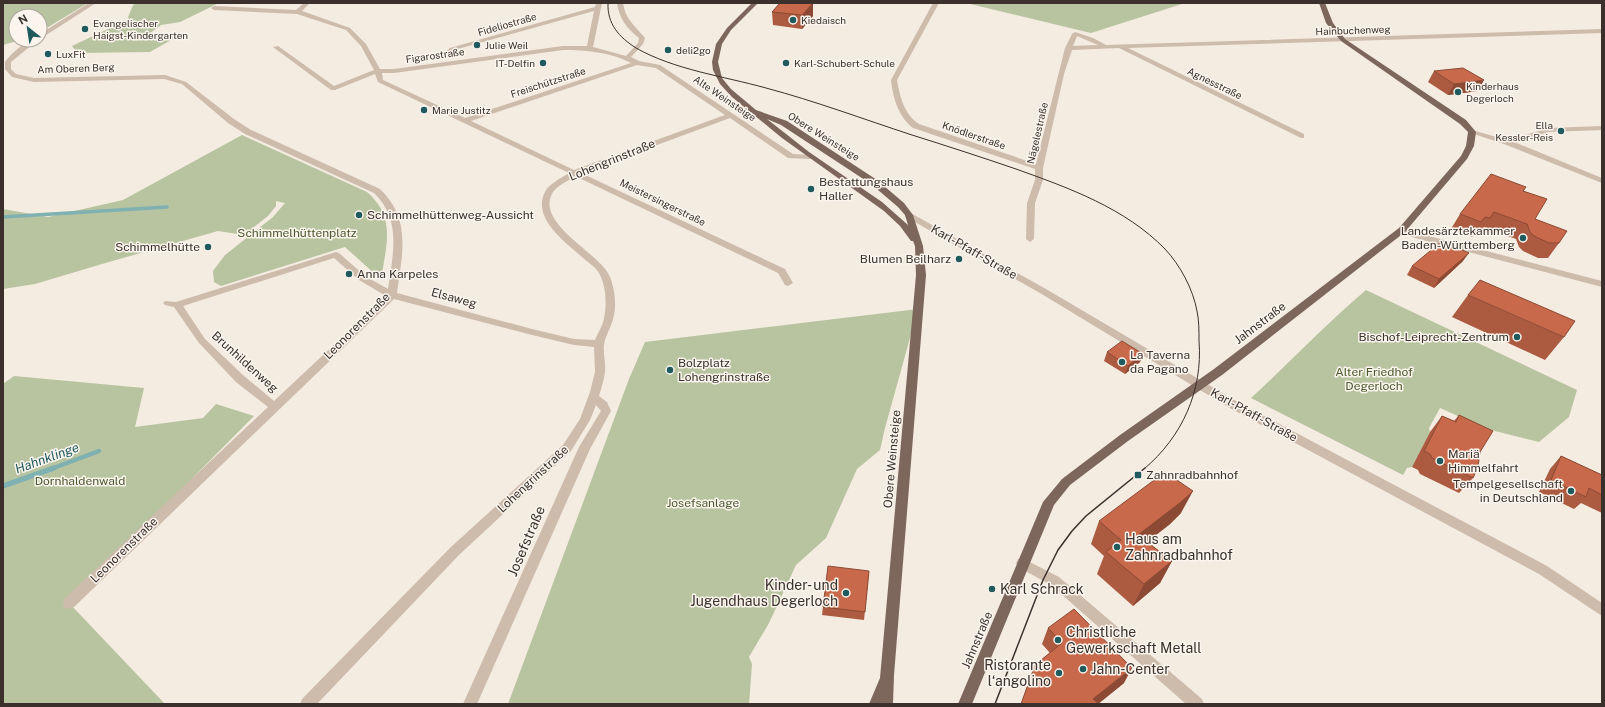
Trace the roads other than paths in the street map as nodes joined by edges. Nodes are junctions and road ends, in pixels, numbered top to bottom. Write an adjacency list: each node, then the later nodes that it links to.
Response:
1 (93, 3): 10 (street)
2 (306, 3): 9 (street)
3 (620, 3): 21 (street)
4 (755, 3): 25 (main road, Obere Weinsteige)
5 (936, 3): 33 (street, Knödlerstraße)
6 (1322, 3): 13 (main road)
7 (598, 6): 18 (street); 20 (street, Fideliostraße)
8 (214, 8): 9 (street)
9 (298, 12): 23 (street)
10 (48, 31)
11 (1602, 32): 13 (street, Hainbuchenweg)
12 (1075, 34): 15 (street, Hainbuchenweg); 19 (street, Nägelestraße)
13 (1343, 40): 16 (street, Hainbuchenweg); 29 (main road)
14 (276, 46): 23 (street)
15 (1105, 47): 16 (street, Hainbuchenweg); 19 (street, Hainbuchenweg)
16 (1121, 47): 30 (street, Agnesstraße)
17 (24, 48): 24 (street, Am Oberen Berg)
18 (590, 48): 21 (street, Alte Weinsteige); 23 (street, Figarostraße)
19 (1068, 48): 33 (street, Nägelestraße)
20 (446, 54)
21 (627, 58): 22 (street, Alte Weinsteige)
22 (637, 63): 26 (street, Alte Weinsteige); 27 (street, Freischützstraße)
23 (378, 71): 27 (street, Meistersingerstraße)
24 (142, 76): 43 (street, Leonorenstraße)
25 (752, 110): 32 (main road, Obere Weinsteige); 37 (main road, Obere Weinsteige)
26 (731, 115): 32 (street, Alte Weinsteige); 34 (street, Lohengrinstraße)
27 (464, 121): 34 (street, Meistersingerstraße)
28 (1602, 128): 31 (street)
29 (1472, 132): 31 (street); 38 (main road, Jahnstraße)
30 (1301, 136)
31 (1507, 142): 35 (street)
32 (810, 157): 36 (main road, Obere Weinsteige)
33 (1039, 168): 39 (street, Nägelestraße)
34 (576, 172): 41 (street, Meistersingerstraße); 45 (street, Lohengrinstraße)
35 (1602, 181)
36 (866, 195): 37 (main road); 40 (main road, Obere Weinsteige)
37 (909, 215): 40 (main road, Obere Weinsteige); 46 (street, Karl-Pfaff-Straße)
38 (1402, 230): 42 (street); 46 (main road, Jahnstraße)
39 (1030, 239)
40 (919, 246): 52 (main road, Obere Weinsteige)
41 (788, 283)
42 (1602, 284)
43 (392, 295): 44 (street, Elsaweg); 45 (street, Elsaweg); 48 (street, Leonorenstraße)
44 (173, 304): 48 (street, Brunhildenweg)
45 (599, 344): 47 (street, Lohengrinstraße)
46 (1199, 385): 49 (main road, Jahnstraße); 51 (street, Karl-Pfaff-Straße)
47 (594, 397): 53 (street, Lohengrinstraße); 54 (street, Josefstraße)
48 (274, 406): 50 (street, Leonorenstraße)
49 (1022, 563): 57 (main road, Jahnstraße); 58 (street)
50 (69, 603)
51 (1602, 610)
52 (887, 675): 55 (main road); 56 (main road)
53 (307, 704)
54 (470, 704)
55 (876, 704)
56 (886, 704)
57 (965, 704)
58 (1197, 704)

